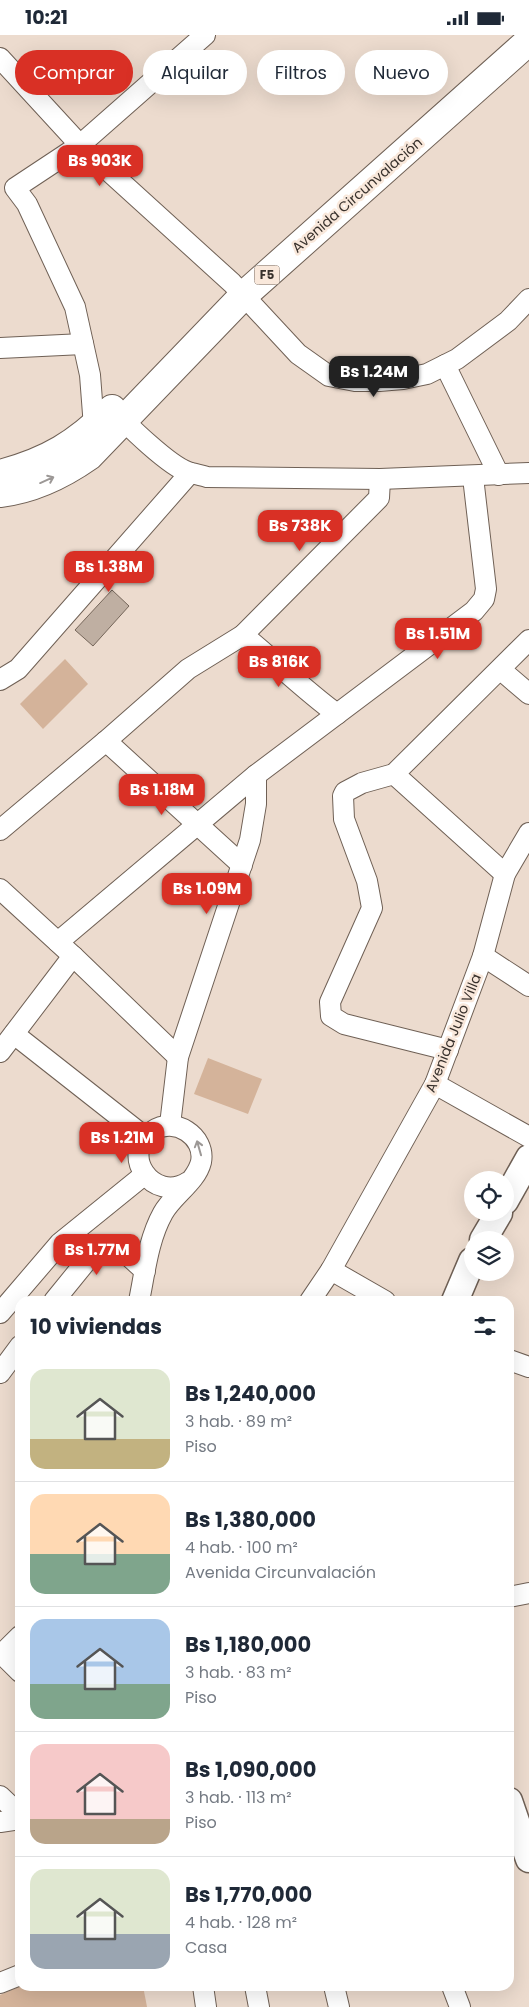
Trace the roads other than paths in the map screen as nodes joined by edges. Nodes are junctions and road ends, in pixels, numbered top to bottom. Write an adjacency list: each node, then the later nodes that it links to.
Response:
1 (204, 35): 6 (street)
2 (510, 35): 7 (highway, Avenida Circunvalación / F5)
3 (524, 35): 4 (street)
4 (529, 41): 7 (highway, Avenida Circunvalación / F5)
5 (0, 58): 6 (street)
6 (80, 145): 7 (street); 9 (street)
7 (238, 289): 11 (street); 12 (highway, Avenida Circunvalación / F5)
8 (529, 299): 11 (street)
9 (83, 344): 10 (street); 13 (street)
10 (0, 348)
11 (445, 365): 17 (street)
12 (119, 415): 13 (highway, Avenida Circunvalación / F5); 14 (street); 20 (highway, Avenida Circunvalación / F5, one-way to 12)
13 (94, 427): 16 (highway, Avenida Circunvalación / F5)
14 (190, 473): 19 (street); 24 (street)
15 (529, 473): 17 (street)
16 (0, 474)
17 (499, 475): 18 (street)
18 (473, 477): 19 (street); 26 (street)
19 (380, 479): 21 (street)
20 (0, 493)
21 (243, 635): 26 (street); 27 (street)
22 (529, 640): 23 (street)
23 (501, 670): 25 (street); 28 (street)
24 (0, 680)
25 (529, 694)
26 (337, 714): 29 (street)
27 (106, 741): 30 (street); 31 (street)
28 (394, 774): 34 (street); 41 (street)
29 (256, 775): 30 (street); 33 (street)
30 (197, 825): 33 (street); 36 (street)
31 (0, 830)
32 (526, 844): 34 (street, Avenida Julio Villa)
33 (242, 865): 43 (street)
34 (505, 874): 38 (street, Avenida Julio Villa)
35 (0, 889): 36 (street)
36 (58, 942): 37 (street)
37 (73, 956): 40 (street); 43 (street)
38 (483, 956): 39 (street); 41 (street, Avenida Julio Villa)
39 (529, 986)
40 (14, 1034): 42 (street); 46 (street)
41 (448, 1050): 44 (street, Avenida Julio Villa)
42 (0, 1052)
43 (178, 1057): 45 (street)
44 (435, 1084): 47 (street); 53 (street, Avenida Julio Villa)
45 (170, 1125): 46 (street); 50 (street, one-way to 45)
46 (145, 1137): 49 (street)
47 (529, 1137)
48 (529, 1158): 51 (main road)
49 (148, 1179): 50 (street); 52 (street); 61 (street)
50 (188, 1182): 52 (street)
51 (514, 1185)
52 (154, 1232): 54 (street)
53 (331, 1270): 58 (street, Avenida Julio Villa); 59 (street)
54 (145, 1271): 56 (street); 57 (street)
55 (464, 1280): 60 (main road)
56 (58, 1296)
57 (140, 1296)
58 (313, 1296)
59 (376, 1296)
60 (457, 1296)
61 (0, 1313)
62 (15, 1354): 65 (street)
63 (514, 1361): 64 (street)
64 (529, 1367)
65 (0, 1373)
66 (529, 1593): 67 (street)
67 (514, 1596)
68 (15, 1642): 69 (street)
69 (1, 1655): 70 (street)
70 (15, 1668)
71 (0, 1796): 72 (street)
72 (15, 1810)
73 (514, 1818): 76 (main road)
74 (15, 1820): 75 (street)
75 (0, 1822)
76 (529, 1859)
77 (15, 1977): 78 (street)
78 (0, 1983)
79 (204, 1991): 83 (street)
80 (256, 1991): 84 (street)
81 (335, 1991): 85 (street)
82 (454, 1991): 86 (street)
83 (206, 2007)
84 (260, 2007)
85 (339, 2007)
86 (460, 2007)

